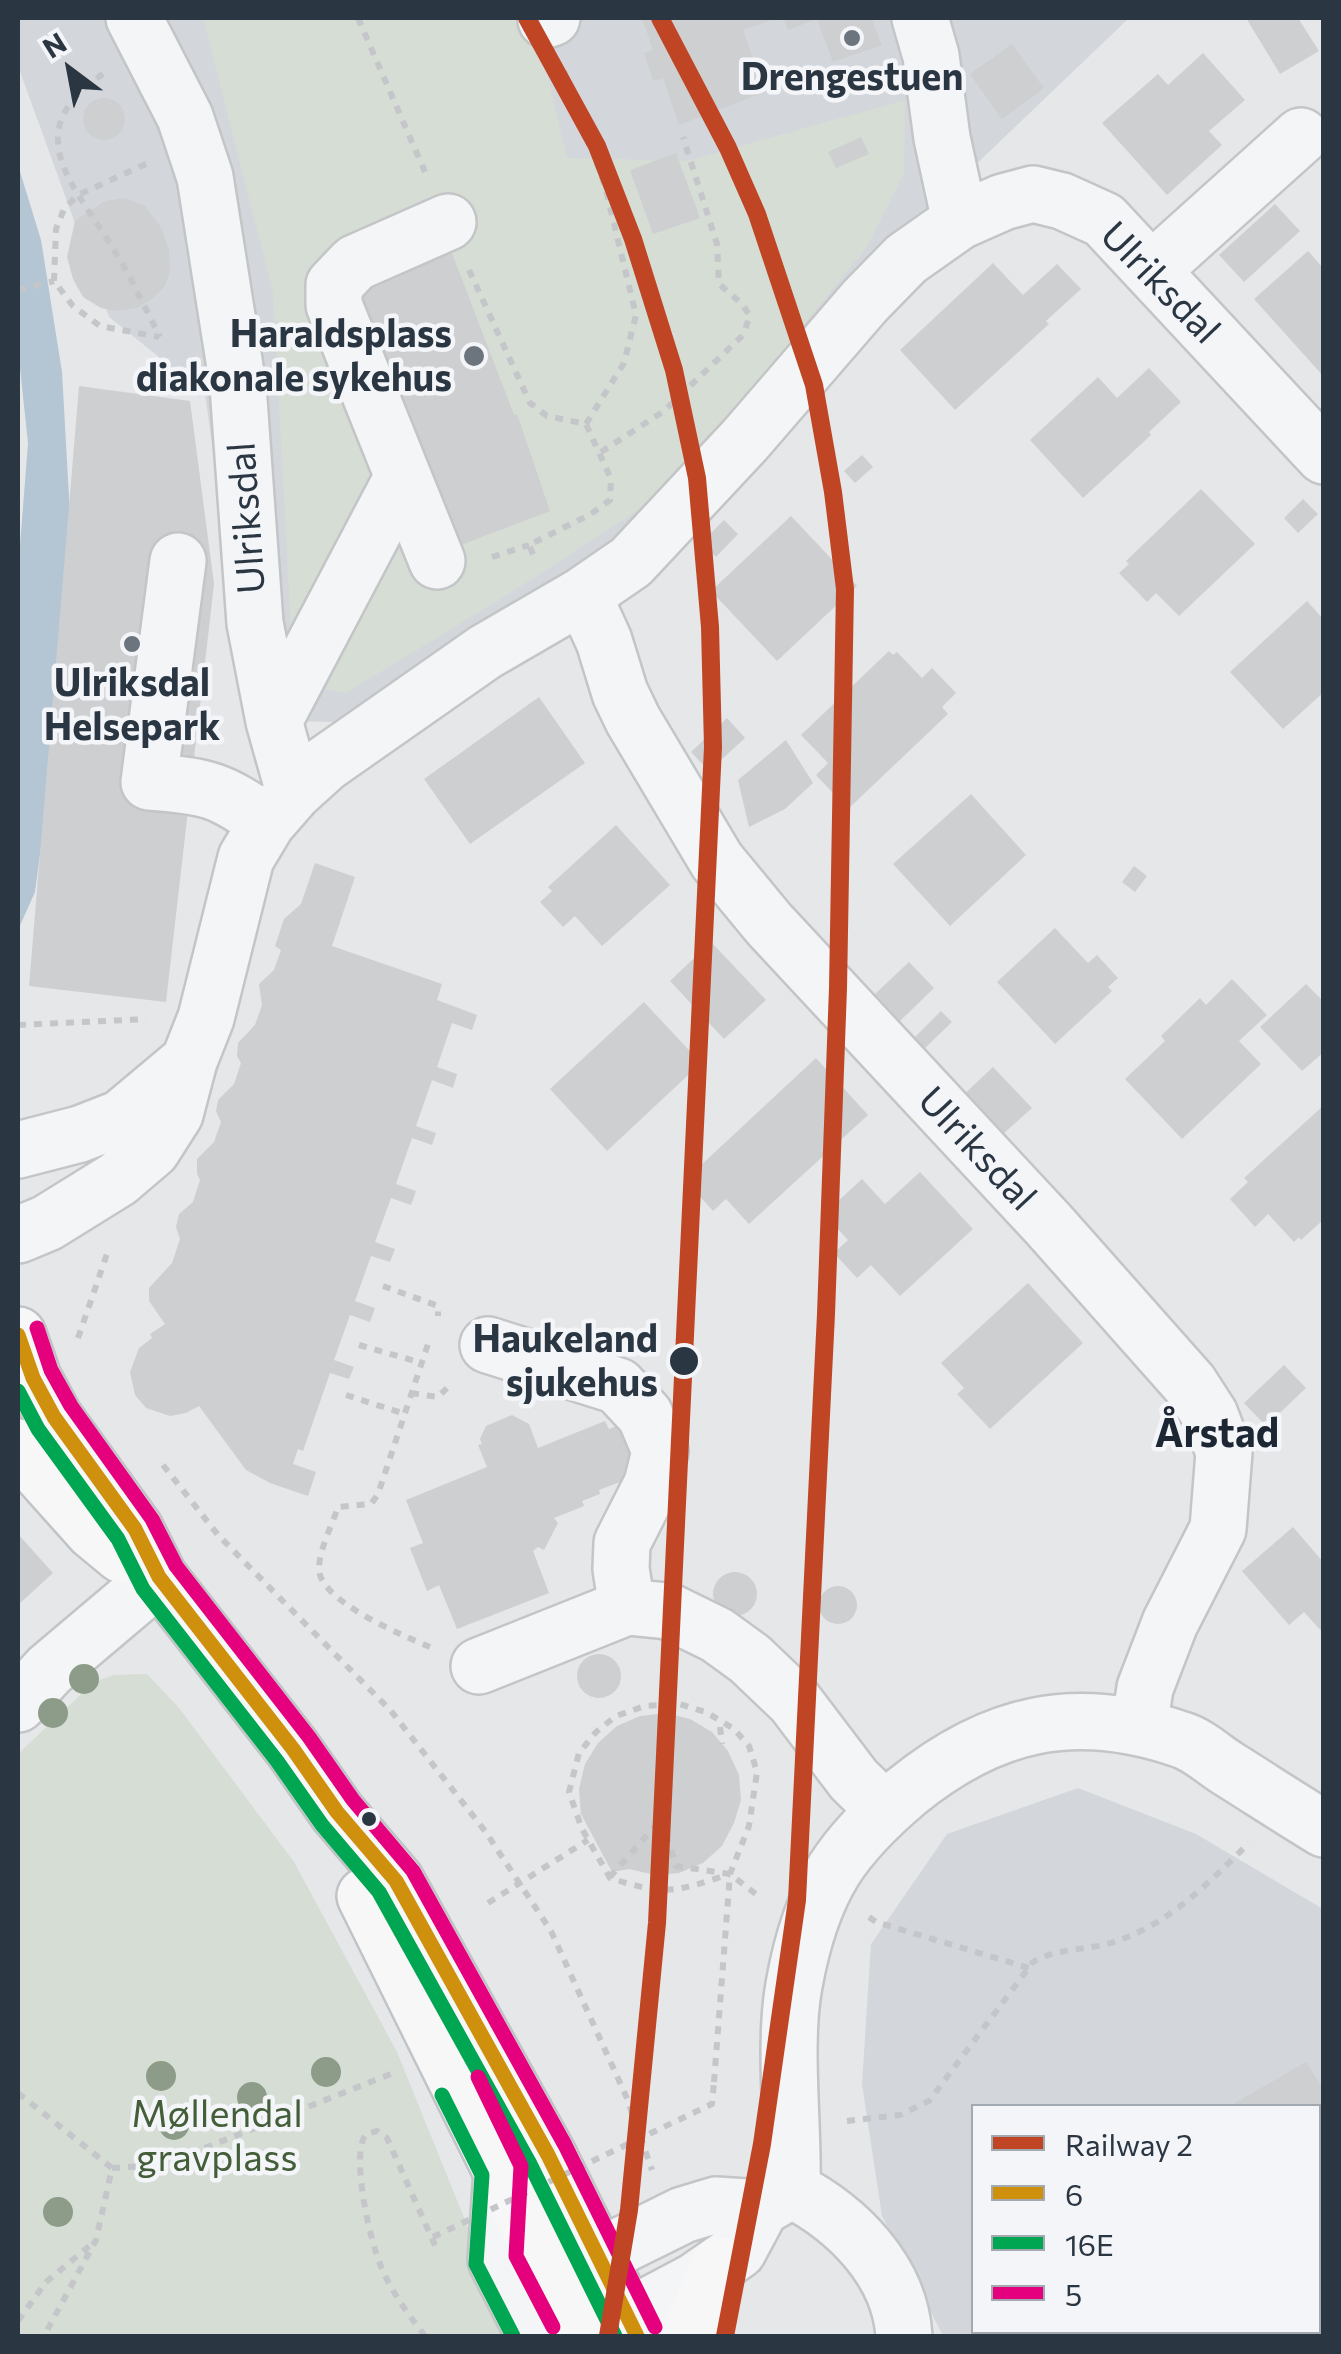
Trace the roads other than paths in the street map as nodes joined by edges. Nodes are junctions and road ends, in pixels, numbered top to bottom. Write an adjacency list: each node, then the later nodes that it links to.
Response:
1 (134, 18): 12 (street, Ulriksdal)
2 (919, 18): 4 (street)
3 (1302, 136): 6 (street)
4 (960, 221): 6 (street, Ulriksdal); 11 (street, Ulriksdal)
5 (448, 222): 8 (street)
6 (1152, 270): 7 (street, Ulriksdal)
7 (1324, 456)
8 (402, 478): 10 (street); 12 (street)
9 (178, 561): 13 (street)
10 (437, 561)
11 (570, 602): 13 (street, Ulriksdal); 24 (street, Ulriksdal)
12 (274, 722): 13 (street, Ulriksdal)
13 (281, 807): 14 (street, Ulriksdal)
14 (176, 1040): 15 (street, Ulriksdal); 16 (street, Ulriksdal)
15 (18, 1150)
16 (18, 1235)
17 (18, 1335): 20 (main road)
18 (488, 1345): 21 (street)
19 (18, 1446): 20 (main road)
20 (159, 1577): 23 (street); 26 (main road)
21 (627, 1607): 22 (street); 25 (street)
22 (480, 1666)
23 (18, 1704)
24 (1139, 1728): 25 (street); 27 (street)
25 (884, 1810): 28 (street)
26 (337, 1812): 29 (main road); 31 (main road)
27 (1324, 1829)
28 (777, 2199): 29 (street); 30 (street); 33 (street)
29 (598, 2257): 31 (main road)
30 (720, 2265): 31 (street); 32 (main road)
31 (590, 2326)
32 (689, 2336)
33 (904, 2336)

